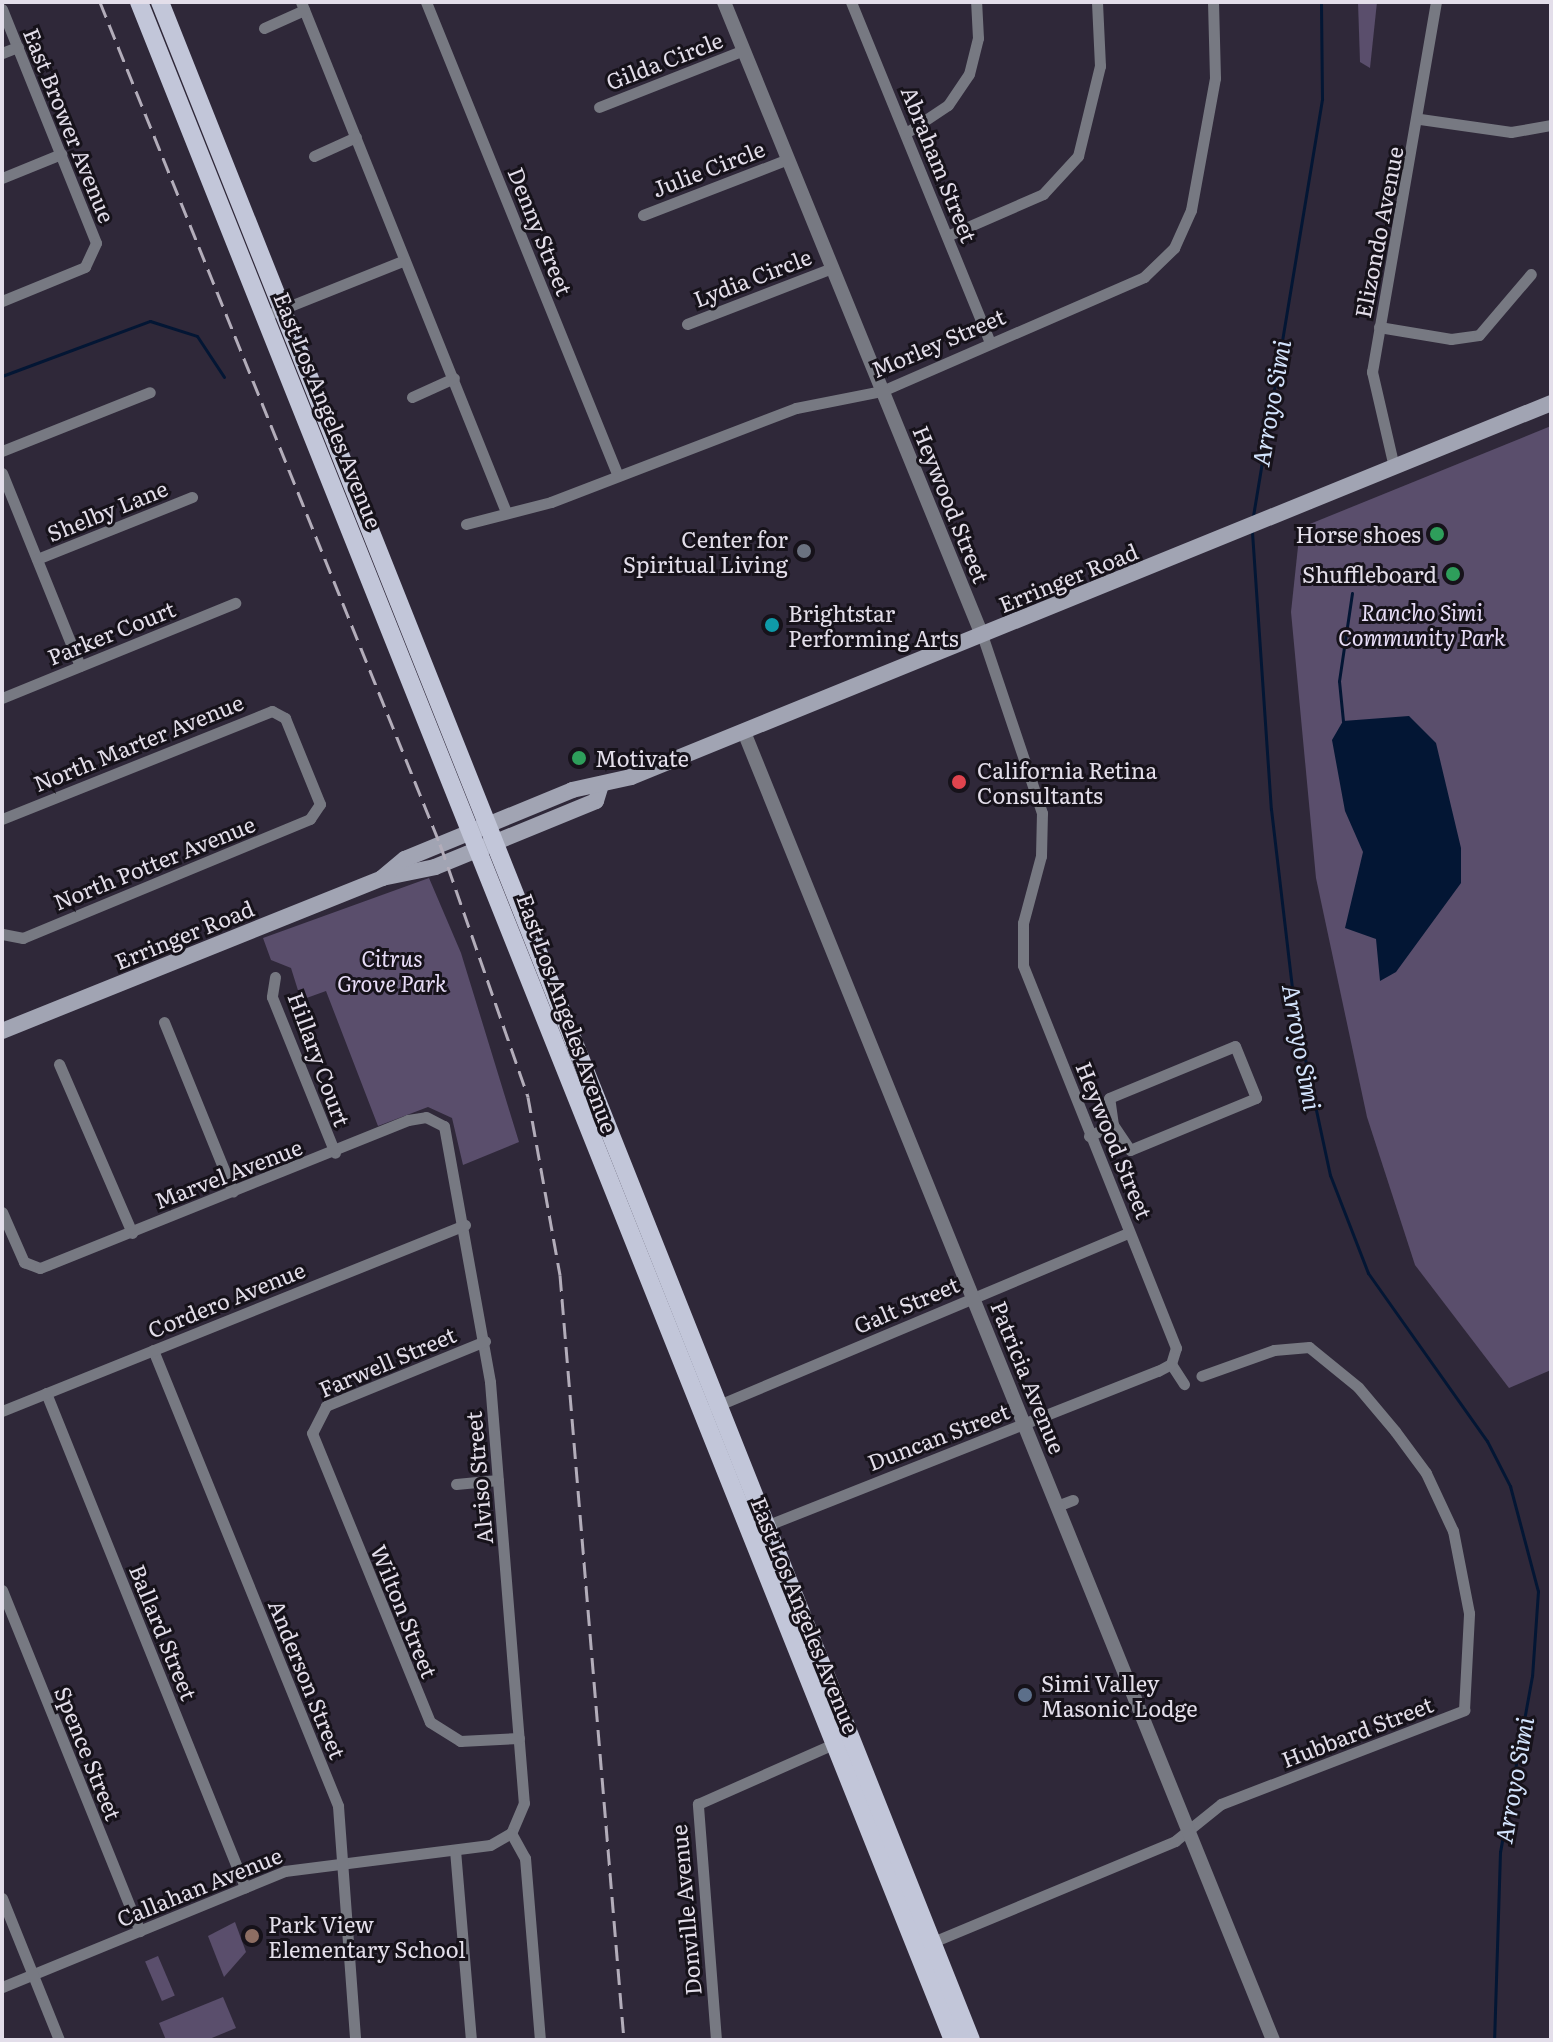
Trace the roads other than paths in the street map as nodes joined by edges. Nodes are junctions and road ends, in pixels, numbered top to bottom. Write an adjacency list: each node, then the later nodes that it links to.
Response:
1 (139, 2): 31 (main road, East Los Angeles Avenue)
2 (160, 2): 31 (main road, East Los Angeles Avenue)
3 (426, 2): 43 (street, Denny Street)
4 (724, 2): 14 (street, Heywood Street)
5 (851, 2): 19 (street, Abraham Street)
6 (976, 2): 19 (street)
7 (1097, 2): 26 (street)
8 (1213, 2): 34 (street, Morley Street)
9 (1436, 2): 17 (street, Elizondo Avenue)
10 (302, 6): 12 (street); 20 (street)
11 (2, 9): 13 (street, East Brower Avenue)
12 (264, 28)
13 (18, 47): 15 (street); 21 (street, East Brower Avenue)
14 (744, 50): 16 (street, Gilda Circle); 23 (street, Heywood Street)
15 (2, 53)
16 (599, 107)
17 (1420, 119): 18 (street); 33 (street, Elizondo Avenue)
18 (1551, 125)
19 (906, 133): 26 (street, Abraham Street)
20 (356, 137): 22 (street); 27 (street)
21 (61, 154): 24 (street); 30 (street, East Brower Avenue)
22 (314, 156)
23 (788, 159): 25 (street, Julie Circle); 28 (street, Heywood Street)
24 (2, 178)
25 (643, 215)
26 (947, 236): 34 (street, Abraham Street)
27 (400, 262): 31 (street); 35 (street)
28 (832, 268): 32 (street, Lydia Circle); 36 (street, Heywood Street)
29 (1531, 274): 33 (street)
30 (2, 301)
31 (274, 312): 55 (main road, East Los Angeles Avenue)
32 (687, 324)
33 (1379, 327): 41 (street, Elizondo Avenue)
34 (990, 342): 36 (street, Morley Street)
35 (454, 378): 38 (street); 45 (street)
36 (882, 391): 43 (street, Morley Street); 49 (street, Heywood Street)
37 (150, 392): 40 (street)
38 (412, 397)
39 (1547, 407): 41 (main road, Erringer Road)
40 (2, 451)
41 (1394, 467): 49 (main road, Erringer Road)
42 (2, 473): 47 (street)
43 (618, 476): 45 (street, Morley Street)
44 (192, 497): 47 (street, Shelby Lane)
45 (506, 512): 46 (street, Morley Street)
46 (466, 524)
47 (37, 559): 50 (street)
48 (235, 603): 50 (street, Parker Court)
49 (982, 635): 52 (main road, Erringer Road); 63 (street, Heywood Street)
50 (80, 666): 51 (street, Parker Court)
51 (2, 698)
52 (744, 732): 55 (main road, Erringer Road); 70 (street, Patricia Avenue)
53 (319, 810): 54 (street, North Marter Avenue); 56 (street, North Potter Avenue)
54 (2, 819)
55 (485, 836): 59 (main road, Erringer Road); 77 (main road, East Los Angeles Avenue)
56 (2, 934)
57 (275, 977): 64 (street, Hillary Court)
58 (164, 1022): 65 (street)
59 (2, 1031)
60 (59, 1064): 68 (street)
61 (439, 1122): 64 (street, Marvel Avenue); 67 (street, Alviso Street)
62 (1113, 1125): 62 (street); 63 (street)
63 (1089, 1136): 69 (street, Heywood Street)
64 (335, 1153): 65 (street, Marvel Avenue)
65 (233, 1192): 68 (street, Marvel Avenue)
66 (2, 1212): 68 (street, Marvel Avenue)
67 (465, 1225): 71 (street, Alviso Street); 72 (street, Cordero Avenue)
68 (132, 1233)
69 (1128, 1233): 70 (street, Galt Street); 73 (street, Heywood Street)
70 (974, 1297): 77 (street, Galt Street); 79 (street, Patricia Avenue)
71 (485, 1341): 80 (street, Farwell Street); 81 (street, Alviso Street)
72 (153, 1350): 76 (street, Cordero Avenue); 93 (street, Anderson Street)
73 (1171, 1364): 75 (street); 79 (street, Duncan Street)
74 (1201, 1376): 90 (street, Hubbard Street)
75 (1184, 1384)
76 (46, 1393): 78 (street, Cordero Avenue); 94 (street, Ballard Street)
77 (707, 1409): 85 (main road, East Los Angeles Avenue)
78 (2, 1411)
79 (1023, 1424): 84 (street, Patricia Avenue); 85 (street, Duncan Street)
80 (312, 1426): 88 (street, Wilton Street)
81 (498, 1480): 82 (street); 88 (street, Alviso Street)
82 (456, 1484)
83 (1073, 1500): 84 (street)
84 (1057, 1506): 90 (street, Patricia Avenue)
85 (756, 1529): 87 (main road, East Los Angeles Avenue); 89 (main road, East Los Angeles Avenue)
86 (2, 1590): 96 (street, Spence Street)
87 (852, 1734): 89 (street, Donville Avenue); 97 (main road, East Los Angeles Avenue)
88 (519, 1738): 91 (street, Alviso Street)
89 (833, 1744): 97 (main road, East Los Angeles Avenue); 104 (street, Donville Avenue)
90 (1187, 1831): 97 (street, Hubbard Street); 107 (street, Patricia Avenue)
91 (511, 1833): 92 (street, Callahan Avenue); 103 (street)
92 (455, 1850): 93 (street, Callahan Avenue); 102 (street)
93 (342, 1863): 94 (street, Callahan Avenue); 101 (street, Anderson Street)
94 (245, 1887): 96 (street, Callahan Avenue)
95 (2, 1898): 98 (street)
96 (140, 1931): 98 (street, Callahan Avenue)
97 (924, 1946): 105 (main road, East Los Angeles Avenue); 106 (main road, East Los Angeles Avenue)
98 (33, 1974): 99 (street, Callahan Avenue); 100 (street)
99 (2, 1987)
100 (59, 2040)
101 (355, 2040)
102 (471, 2040)
103 (540, 2040)
104 (716, 2040)
105 (953, 2040)
106 (971, 2040)
107 (1273, 2040)

